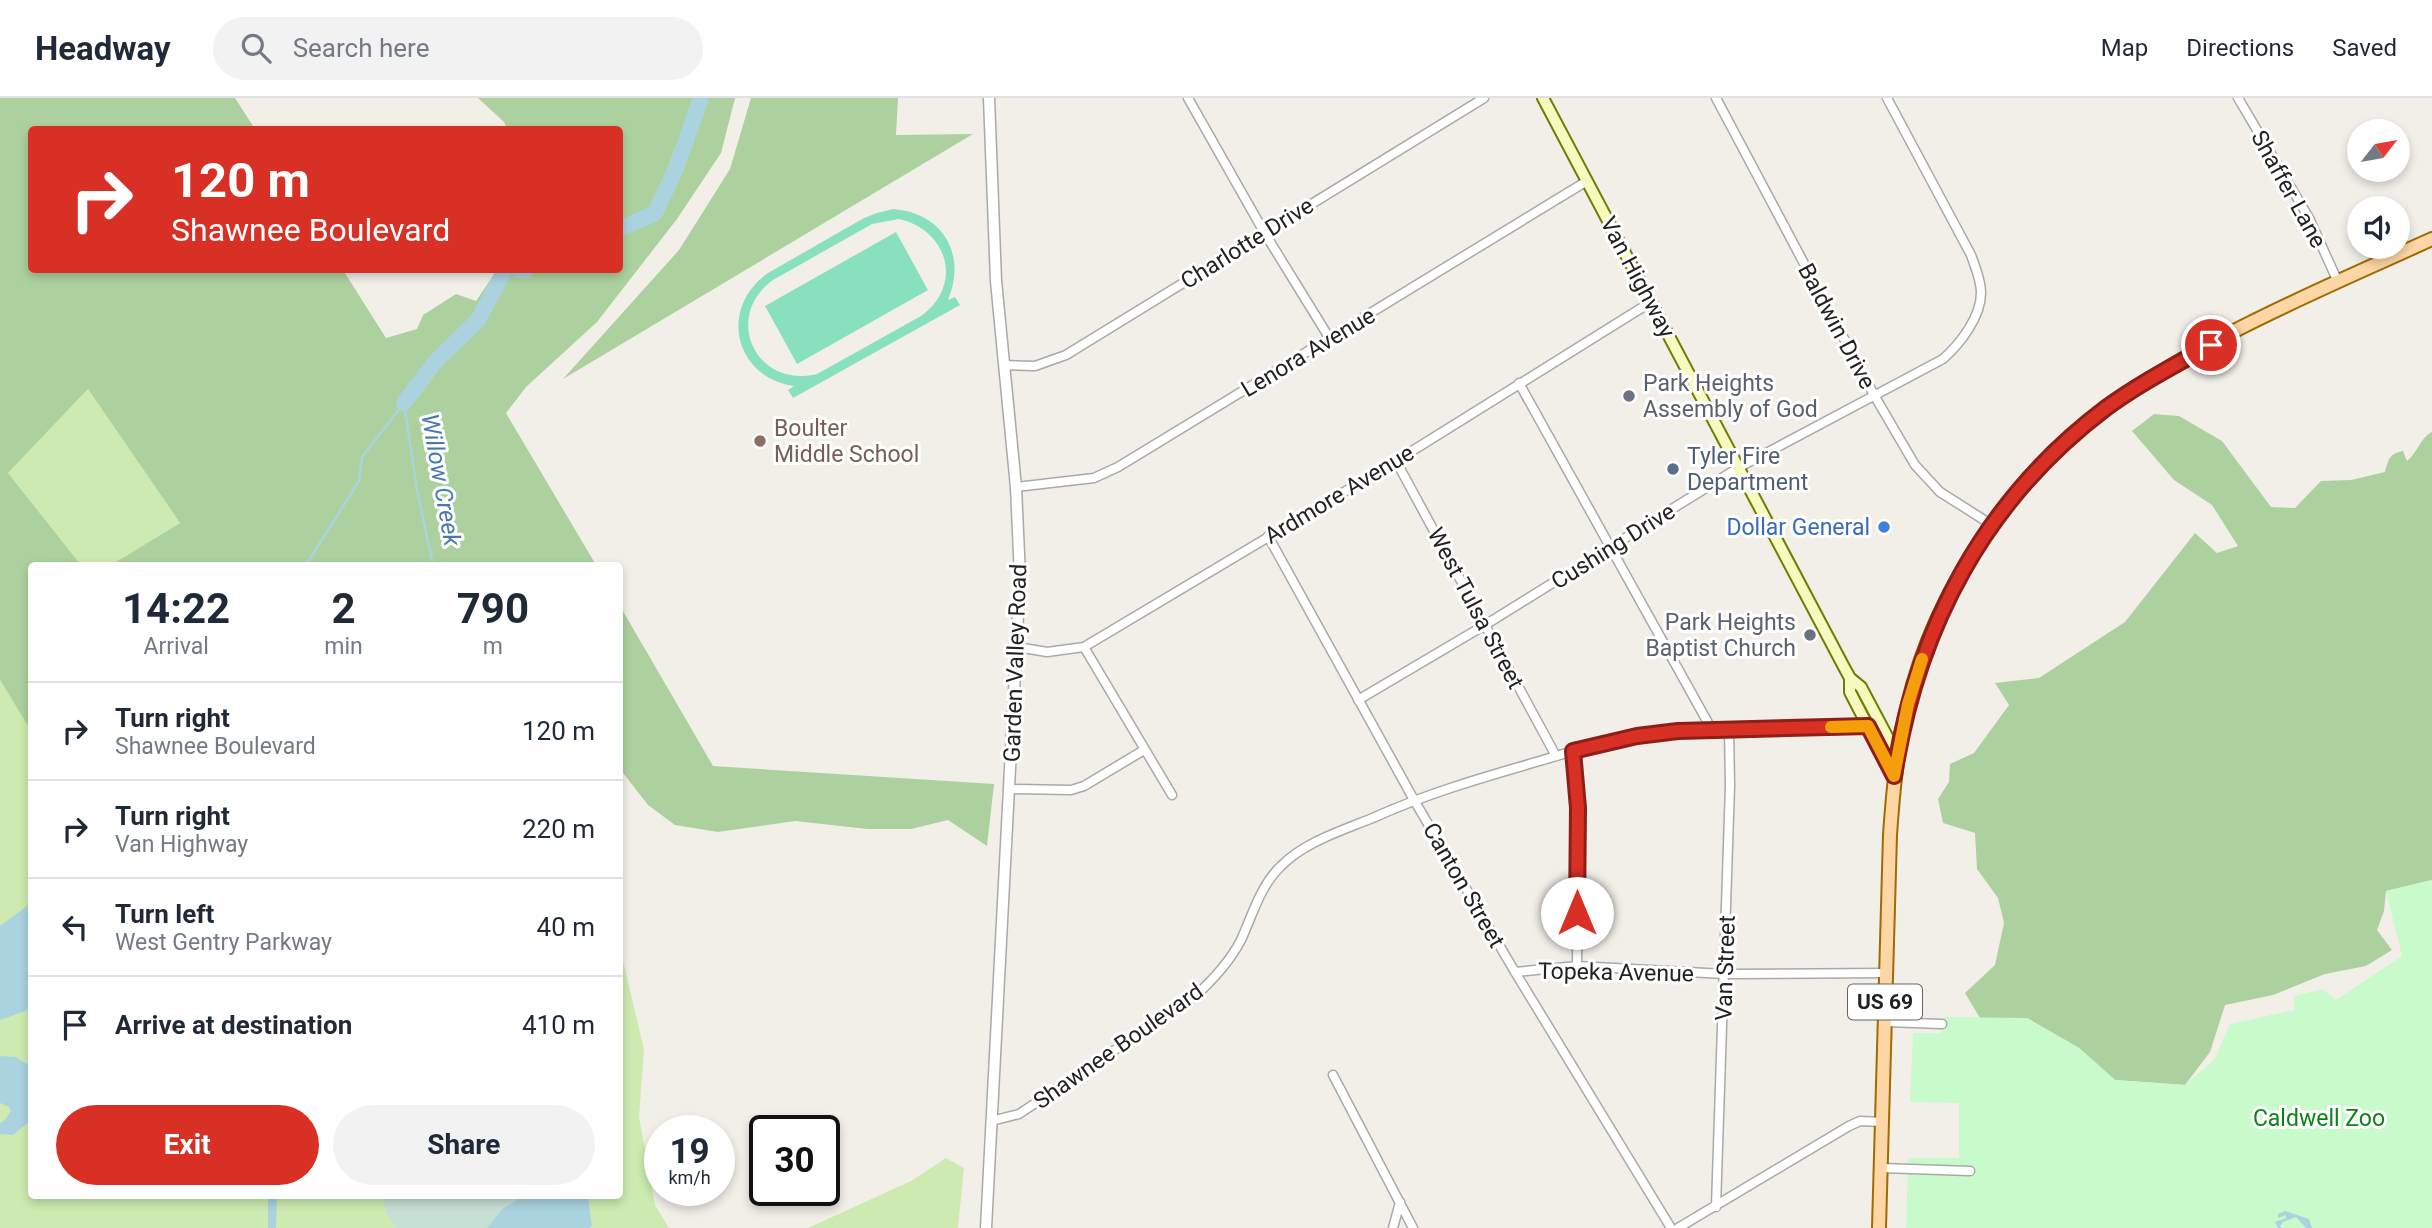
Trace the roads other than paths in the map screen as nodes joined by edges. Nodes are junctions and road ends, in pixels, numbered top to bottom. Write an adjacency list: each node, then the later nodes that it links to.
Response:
1 (989, 98): 14 (street, Garden Valley Road)
2 (1188, 98): 9 (street)
3 (1484, 98): 9 (street, Charlotte Drive)
4 (1543, 98): 8 (main road, Van Highway)
5 (1716, 98): 16 (street, Baldwin Drive)
6 (1887, 98): 16 (street, Cushing Drive)
7 (2238, 98): 11 (street, Shaffer Lane)
8 (1587, 181): 12 (main road, Van Highway); 13 (street, Lenora Avenue)
9 (1264, 232): 13 (street); 14 (street, Charlotte Drive)
10 (2432, 239): 11 (main road, US 69)
11 (2338, 282): 20 (main road, US 69)
12 (1651, 302): 15 (street, Ardmore Avenue); 18 (main road, Van Highway)
13 (1330, 339): 19 (street, Lenora Avenue)
14 (1004, 365): 19 (street, Garden Valley Road)
15 (1519, 383): 17 (street, Ardmore Avenue); 22 (street)
16 (1874, 396): 18 (street, Cushing Drive); 20 (street, Baldwin Drive)
17 (1396, 461): 21 (street, Ardmore Avenue); 23 (street, West Tulsa Street)
18 (1738, 468): 22 (street, Cushing Drive); 26 (main road, Van Highway)
19 (1016, 487): 24 (street, Garden Valley Road)
20 (1992, 525): 33 (main road, US 69)
21 (1268, 536): 25 (street, Ardmore Avenue); 27 (street, Canton Street)
22 (1609, 548): 23 (street, Cushing Drive); 29 (street)
23 (1485, 625): 27 (street, Cushing Drive); 34 (street, West Tulsa Street)
24 (1017, 647): 25 (street, Ardmore Avenue); 36 (street, Garden Valley Road)
25 (1084, 647): 31 (street)
26 (1850, 678): 28 (main road, Van Highway); 33 (main road, Van Highway)
27 (1358, 700): 38 (street, Canton Street)
28 (1868, 726): 30 (street, Shawnee Boulevard); 35 (main road, Van Highway)
29 (1712, 730): 30 (street, Shawnee Boulevard); 32 (street, Shawnee Boulevard)
30 (1729, 730): 42 (street, Van Street)
31 (1144, 750): 36 (street); 37 (street)
32 (1573, 751): 34 (street, Shawnee Boulevard); 39 (street)
33 (1897, 755): 35 (main road, US 69)
34 (1556, 756): 38 (street, Shawnee Boulevard)
35 (1894, 776): 41 (main road, US 69)
36 (1009, 789): 46 (street, Garden Valley Road)
37 (1172, 795)
38 (1414, 800): 40 (street, Canton Street); 46 (street, Shawnee Boulevard)
39 (1577, 966): 40 (street, Topeka Avenue); 42 (street, Topeka Avenue)
40 (1515, 972): 55 (street, Canton Street)
41 (1886, 973): 42 (street, Topeka Avenue); 43 (main road, US 69)
42 (1725, 974): 51 (street, Van Street)
43 (1885, 1022): 44 (street); 47 (main road, US 69)
44 (1942, 1024)
45 (1333, 1075): 50 (street)
46 (991, 1121): 52 (street, Garden Valley Road)
47 (1883, 1122): 48 (main road, US 69); 51 (street)
48 (1881, 1168): 49 (street); 57 (main road, US 69)
49 (1970, 1171)
50 (1400, 1202): 53 (street); 54 (street)
51 (1716, 1207): 56 (street)
52 (986, 1228)
53 (1393, 1228)
54 (1413, 1228)
55 (1671, 1228)
56 (1678, 1228)
57 (1879, 1228)

